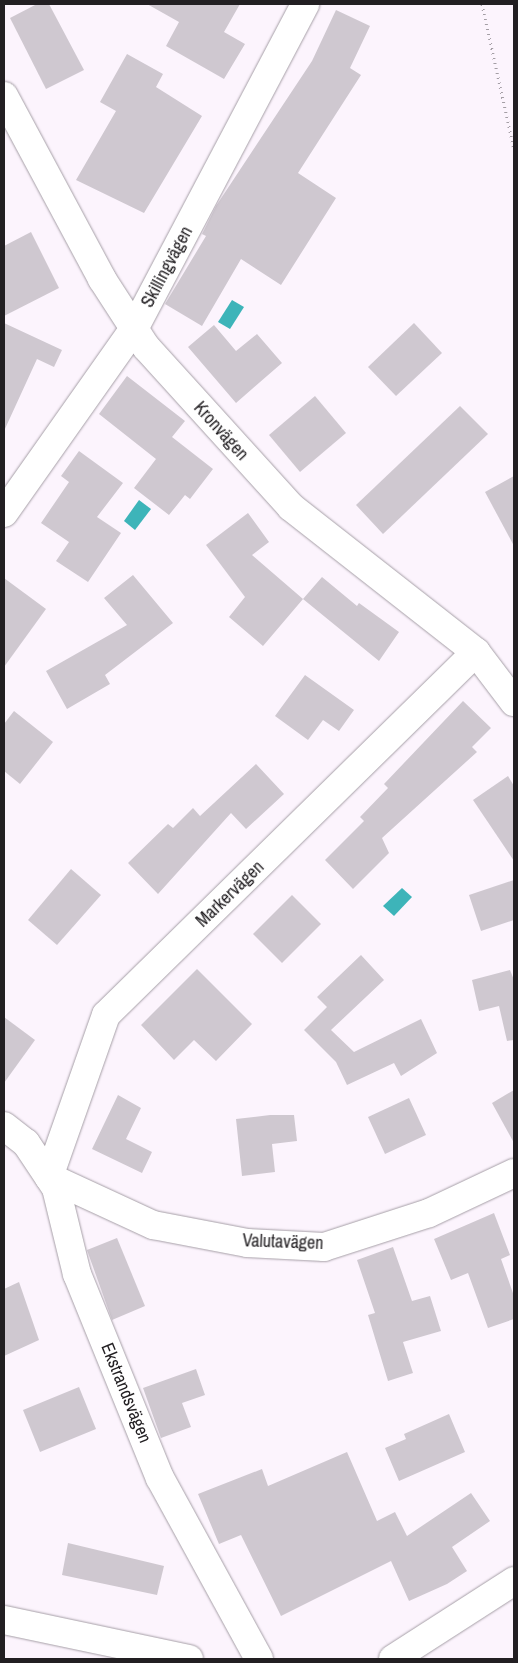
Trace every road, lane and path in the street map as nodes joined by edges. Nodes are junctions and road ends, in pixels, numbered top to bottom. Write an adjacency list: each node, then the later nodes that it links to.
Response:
1 (305, 4): 5 (street, Skillingvägen)
2 (482, 4): 4 (path)
3 (4, 96): 5 (street, Kronvägen)
4 (514, 150)
5 (135, 327): 6 (street, Skillingvägen); 7 (street, Kronvägen)
6 (4, 514)
7 (476, 652): 8 (street, Kronvägen); 11 (street, Markervägen)
8 (514, 702)
9 (4, 1126): 11 (street, Ekstrandsvägen)
10 (514, 1173): 11 (street, Valutavägen)
11 (49, 1177): 15 (street, Ekstrandsvägen)
12 (514, 1581): 16 (street)
13 (4, 1620): 14 (street)
14 (189, 1659)
15 (260, 1659)
16 (393, 1659)

